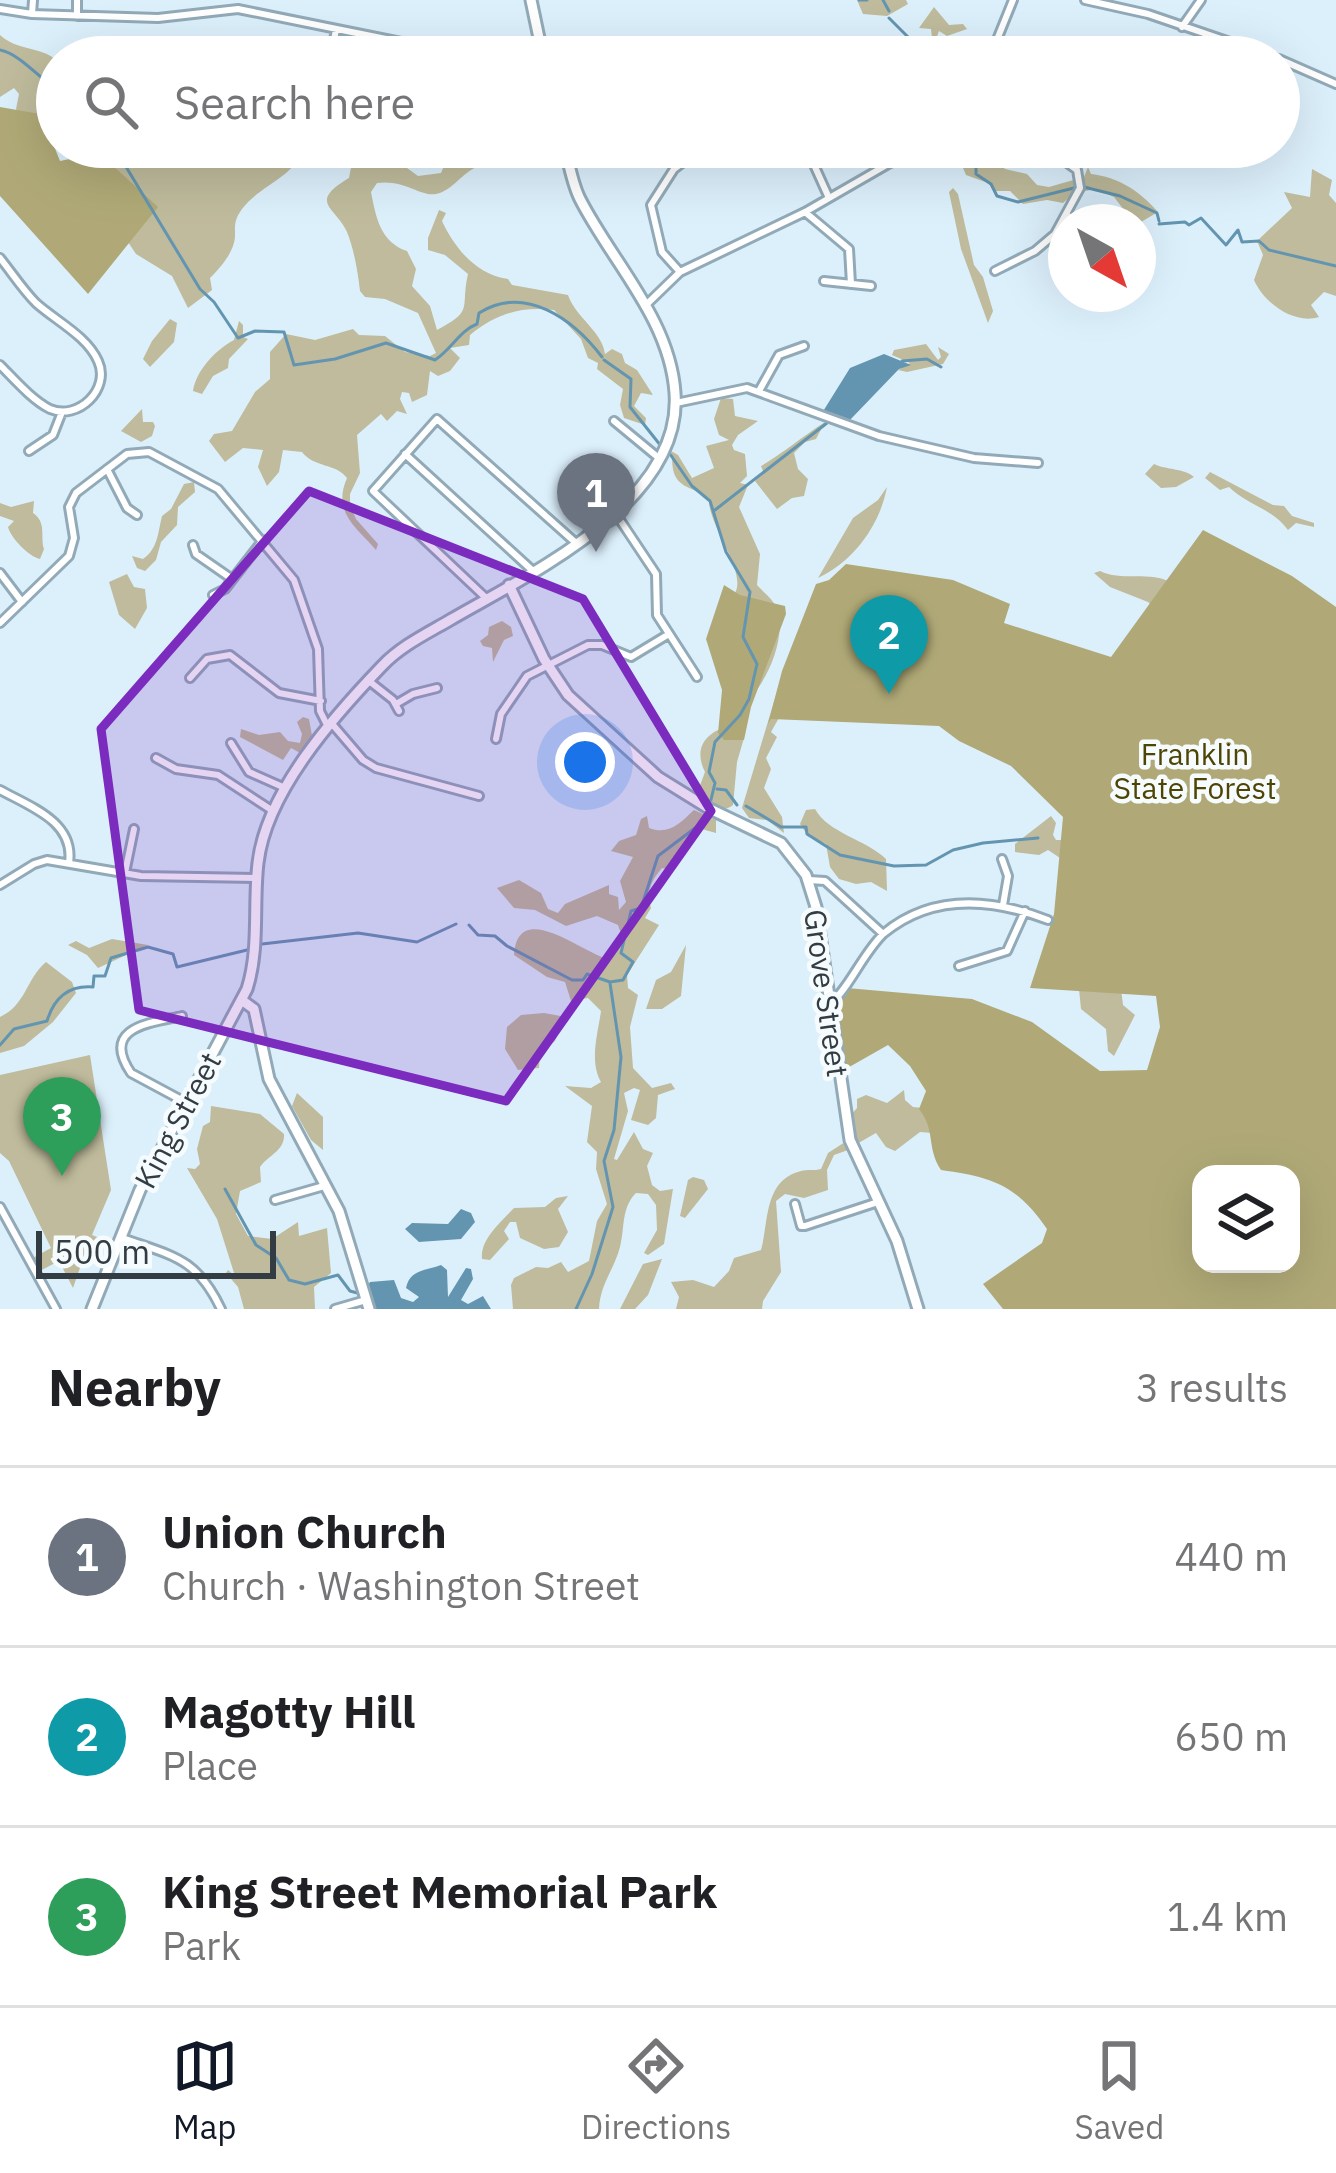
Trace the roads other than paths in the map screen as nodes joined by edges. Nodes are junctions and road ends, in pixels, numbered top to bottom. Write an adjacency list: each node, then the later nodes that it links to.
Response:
1 (33, 0): 9 (street)
2 (77, 0): 10 (street)
3 (531, 0): 15 (main road)
4 (1013, 0): 16 (street)
5 (1085, 0): 7 (street)
6 (1202, 0): 11 (street)
7 (1098, 1): 11 (street)
8 (0, 9): 9 (street)
9 (32, 14): 10 (street)
10 (77, 16): 12 (street)
11 (1182, 27): 17 (street)
12 (337, 29): 13 (street); 14 (street)
13 (336, 36)
14 (375, 36)
15 (539, 36)
16 (998, 36)
17 (1209, 36)
18 (1300, 68): 19 (street)
19 (1336, 84)
20 (571, 168): 35 (main road)
21 (676, 168): 31 (street)
22 (813, 168): 25 (street)
23 (882, 168): 25 (street)
24 (1074, 168): 26 (street)
25 (829, 199): 27 (street)
26 (1072, 204)
27 (805, 212): 31 (street); 33 (street)
28 (1048, 238): 30 (street)
29 (0, 258): 40 (street)
30 (995, 271)
31 (680, 272): 35 (street)
32 (824, 281): 33 (street)
33 (851, 284): 34 (street)
34 (871, 286)
35 (644, 305): 39 (main road)
36 (804, 346): 38 (street)
37 (0, 365): 40 (street)
38 (758, 392): 39 (street); 45 (street)
39 (676, 403): 44 (main road)
40 (62, 412): 42 (street)
41 (614, 422): 44 (street)
42 (29, 451)
43 (405, 454): 50 (street); 52 (street); 57 (street)
44 (660, 459): 47 (main road, King Street)
45 (1038, 463)
46 (106, 469): 48 (street); 49 (street); 58 (street)
47 (616, 514): 50 (main road, King Street); 60 (street)
48 (136, 515)
49 (263, 540): 54 (street); 66 (street)
50 (576, 543): 52 (main road, King Street)
51 (193, 545): 54 (street)
52 (533, 571): 55 (main road, King Street)
53 (0, 573): 58 (street)
54 (232, 579): 56 (street)
55 (509, 585): 57 (main road, King Street); 61 (main road, Grove Street)
56 (213, 596)
57 (486, 598): 64 (main road, King Street)
58 (22, 602): 59 (street)
59 (0, 623)
60 (669, 634): 61 (street); 62 (street)
61 (548, 667): 68 (street); 80 (main road, Grove Street)
62 (697, 677)
63 (190, 678): 66 (street)
64 (369, 681): 65 (street); 67 (main road, King Street)
65 (436, 688)
66 (321, 701): 67 (street)
67 (333, 725): 72 (main road, King Street); 73 (street)
68 (496, 739)
69 (231, 743): 72 (street)
70 (156, 758): 74 (street)
71 (0, 790): 77 (street)
72 (283, 791): 74 (main road, King Street)
73 (478, 796)
74 (273, 812): 79 (main road, King Street)
75 (134, 829): 78 (street)
76 (1002, 859): 82 (street)
77 (69, 863): 78 (street); 81 (street)
78 (125, 874): 79 (street)
79 (257, 878): 87 (main road, King Street)
80 (809, 880): 85 (street); 88 (main road, Grove Street)
81 (0, 885)
82 (1003, 905): 83 (street); 85 (street)
83 (1025, 911): 84 (street); 86 (street)
84 (1048, 920)
85 (883, 934): 88 (street)
86 (959, 966)
87 (243, 1001): 90 (main road, King Street); 91 (main road)
88 (829, 1004): 93 (main road, Grove Street)
89 (182, 1016): 90 (street)
90 (185, 1102): 96 (main road, King Street)
91 (327, 1185): 92 (street); 97 (main road)
92 (275, 1200)
93 (878, 1202): 94 (street); 102 (main road, Grove Street)
94 (795, 1204)
95 (0, 1207): 98 (street)
96 (120, 1237): 99 (main road, King Street); 100 (street)
97 (367, 1304): 101 (street)
98 (56, 1309)
99 (92, 1309)
100 (220, 1309)
101 (335, 1309)
102 (918, 1309)

